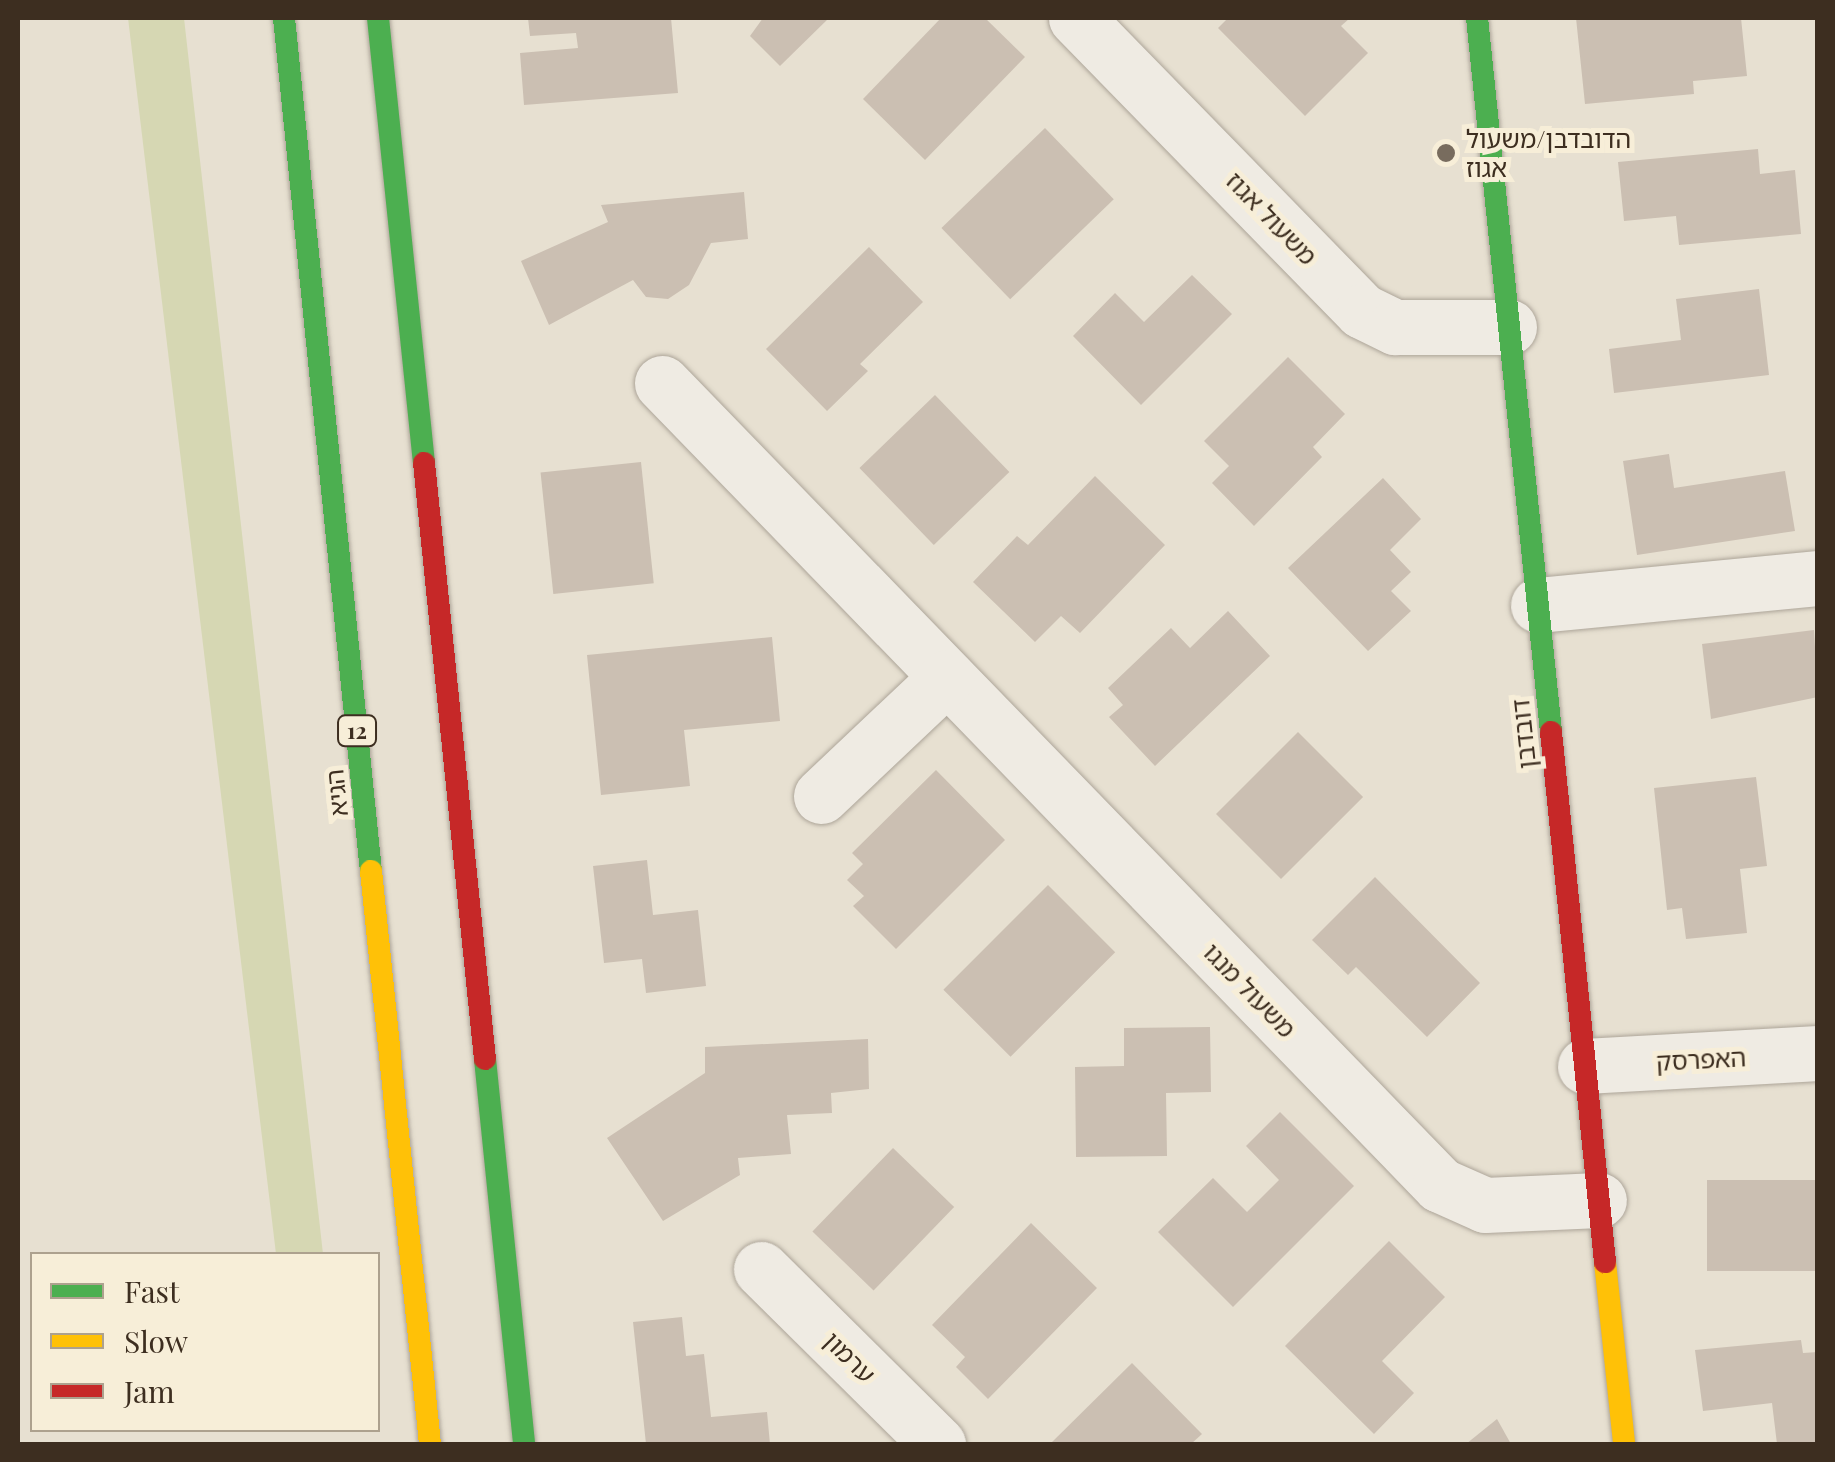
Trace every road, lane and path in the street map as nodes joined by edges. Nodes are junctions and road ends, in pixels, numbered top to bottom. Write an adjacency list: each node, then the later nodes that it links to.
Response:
1 (284, 18): 15 (main road, הגיא / 12)
2 (378, 18): 16 (main road)
3 (1076, 18): 5 (street, משעול אגוז)
4 (1476, 18): 5 (main road, דובדבן)
5 (1509, 327): 8 (main road, דובדבן)
6 (662, 383): 9 (street, משעול מנגו)
7 (1818, 578): 8 (street)
8 (1538, 605): 12 (main road, דובדבן)
9 (947, 677): 10 (street); 13 (street, משעול מנגו)
10 (821, 796)
11 (1818, 1052): 12 (street, האפרסק)
12 (1585, 1066): 13 (main road, דובדבן)
13 (1599, 1200): 18 (main road, דובדבן)
14 (762, 1269): 17 (street, ערמון)
15 (430, 1444)
16 (524, 1444)
17 (938, 1444)
18 (1624, 1444)

